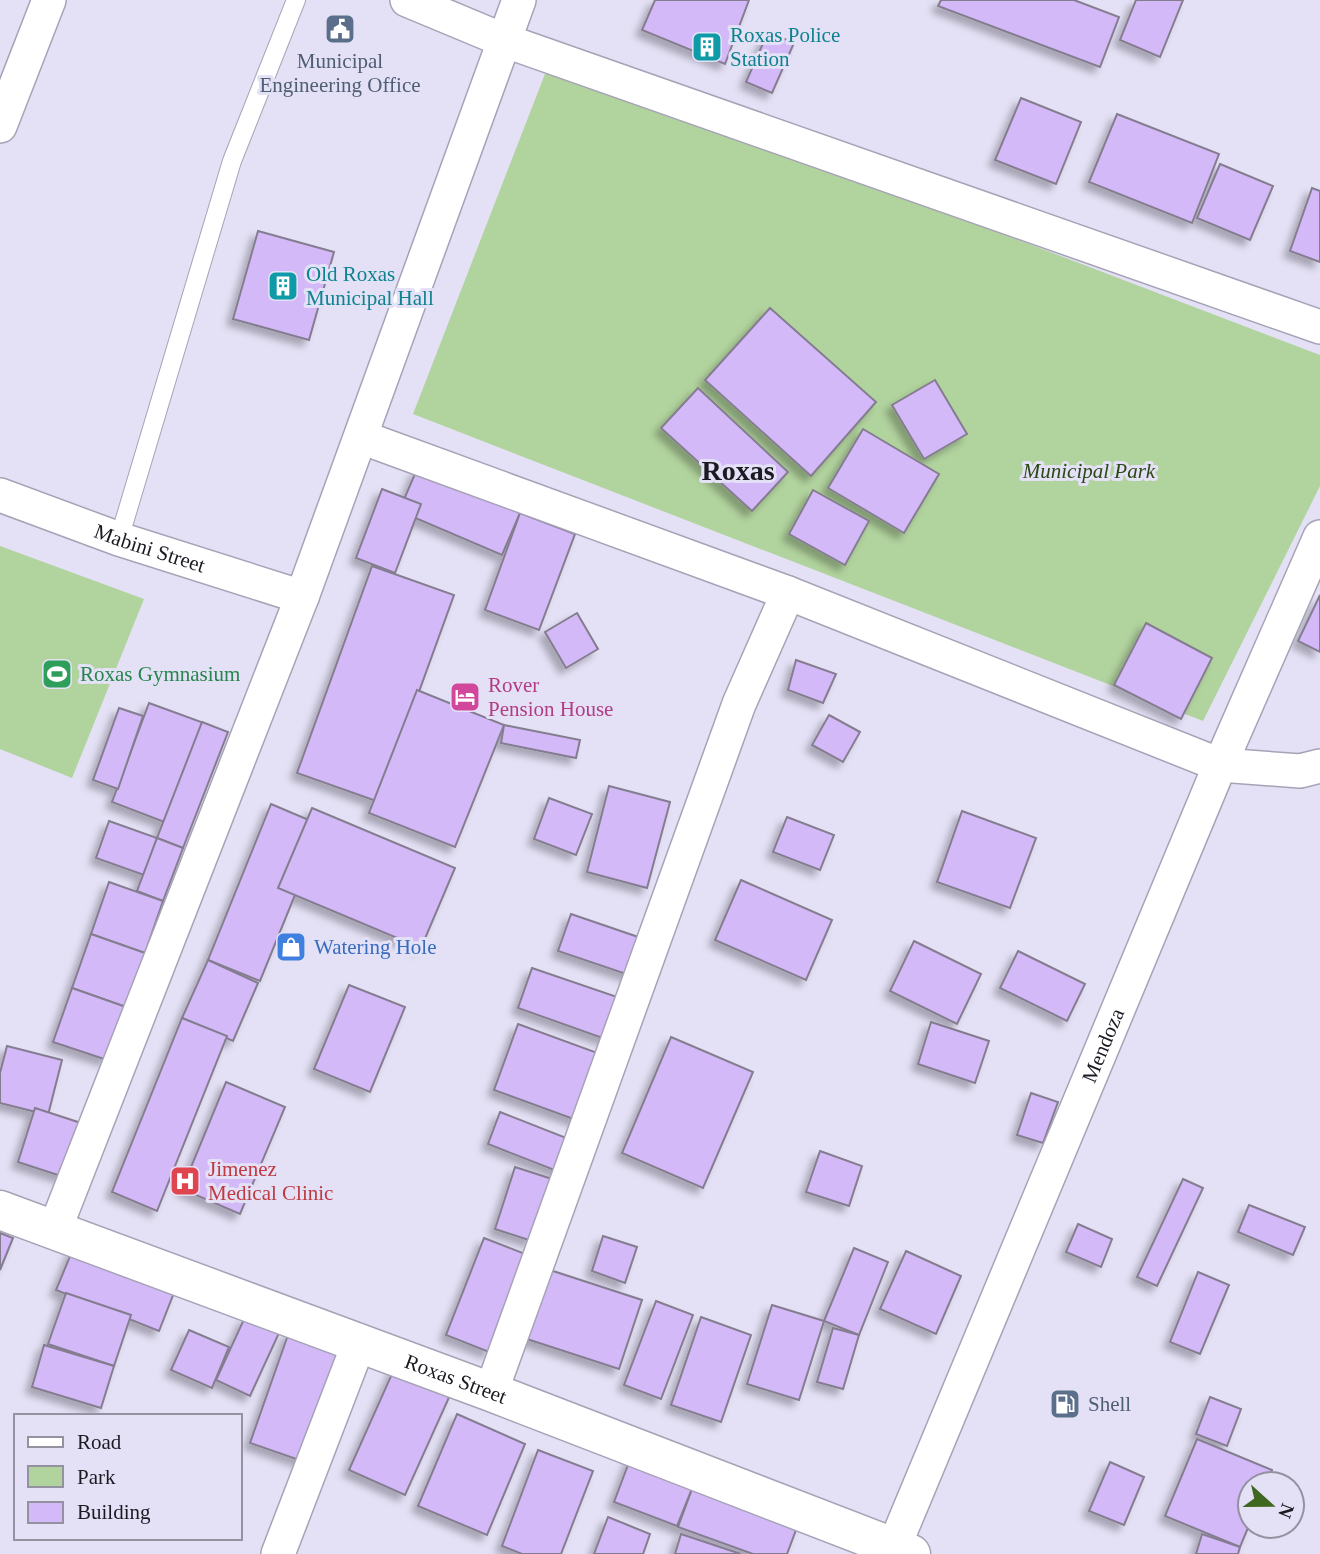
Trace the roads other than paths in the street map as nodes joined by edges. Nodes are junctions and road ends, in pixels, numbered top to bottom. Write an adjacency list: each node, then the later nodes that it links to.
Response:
1 (49, 0): 6 (street)
2 (296, 0): 11 (lane)
3 (407, 0): 5 (street)
4 (519, 0): 5 (street)
5 (503, 40): 7 (street); 8 (street)
6 (0, 126)
7 (1320, 327)
8 (361, 437): 12 (street); 13 (street)
9 (0, 495): 11 (street, Mabini Street)
10 (1320, 537): 14 (street, Mendoza)
11 (119, 539): 13 (street, Mabini Street)
12 (788, 593): 14 (street); 19 (street)
13 (302, 597): 17 (street)
14 (1220, 765): 15 (street); 20 (street, Mendoza)
15 (1320, 766)
16 (0, 1210): 17 (main road, Roxas Street)
17 (55, 1229): 18 (main road, Roxas Street)
18 (359, 1343): 19 (main road, Roxas Street); 21 (street)
19 (492, 1392): 20 (main road, Roxas Street)
20 (898, 1552)
21 (278, 1554)

